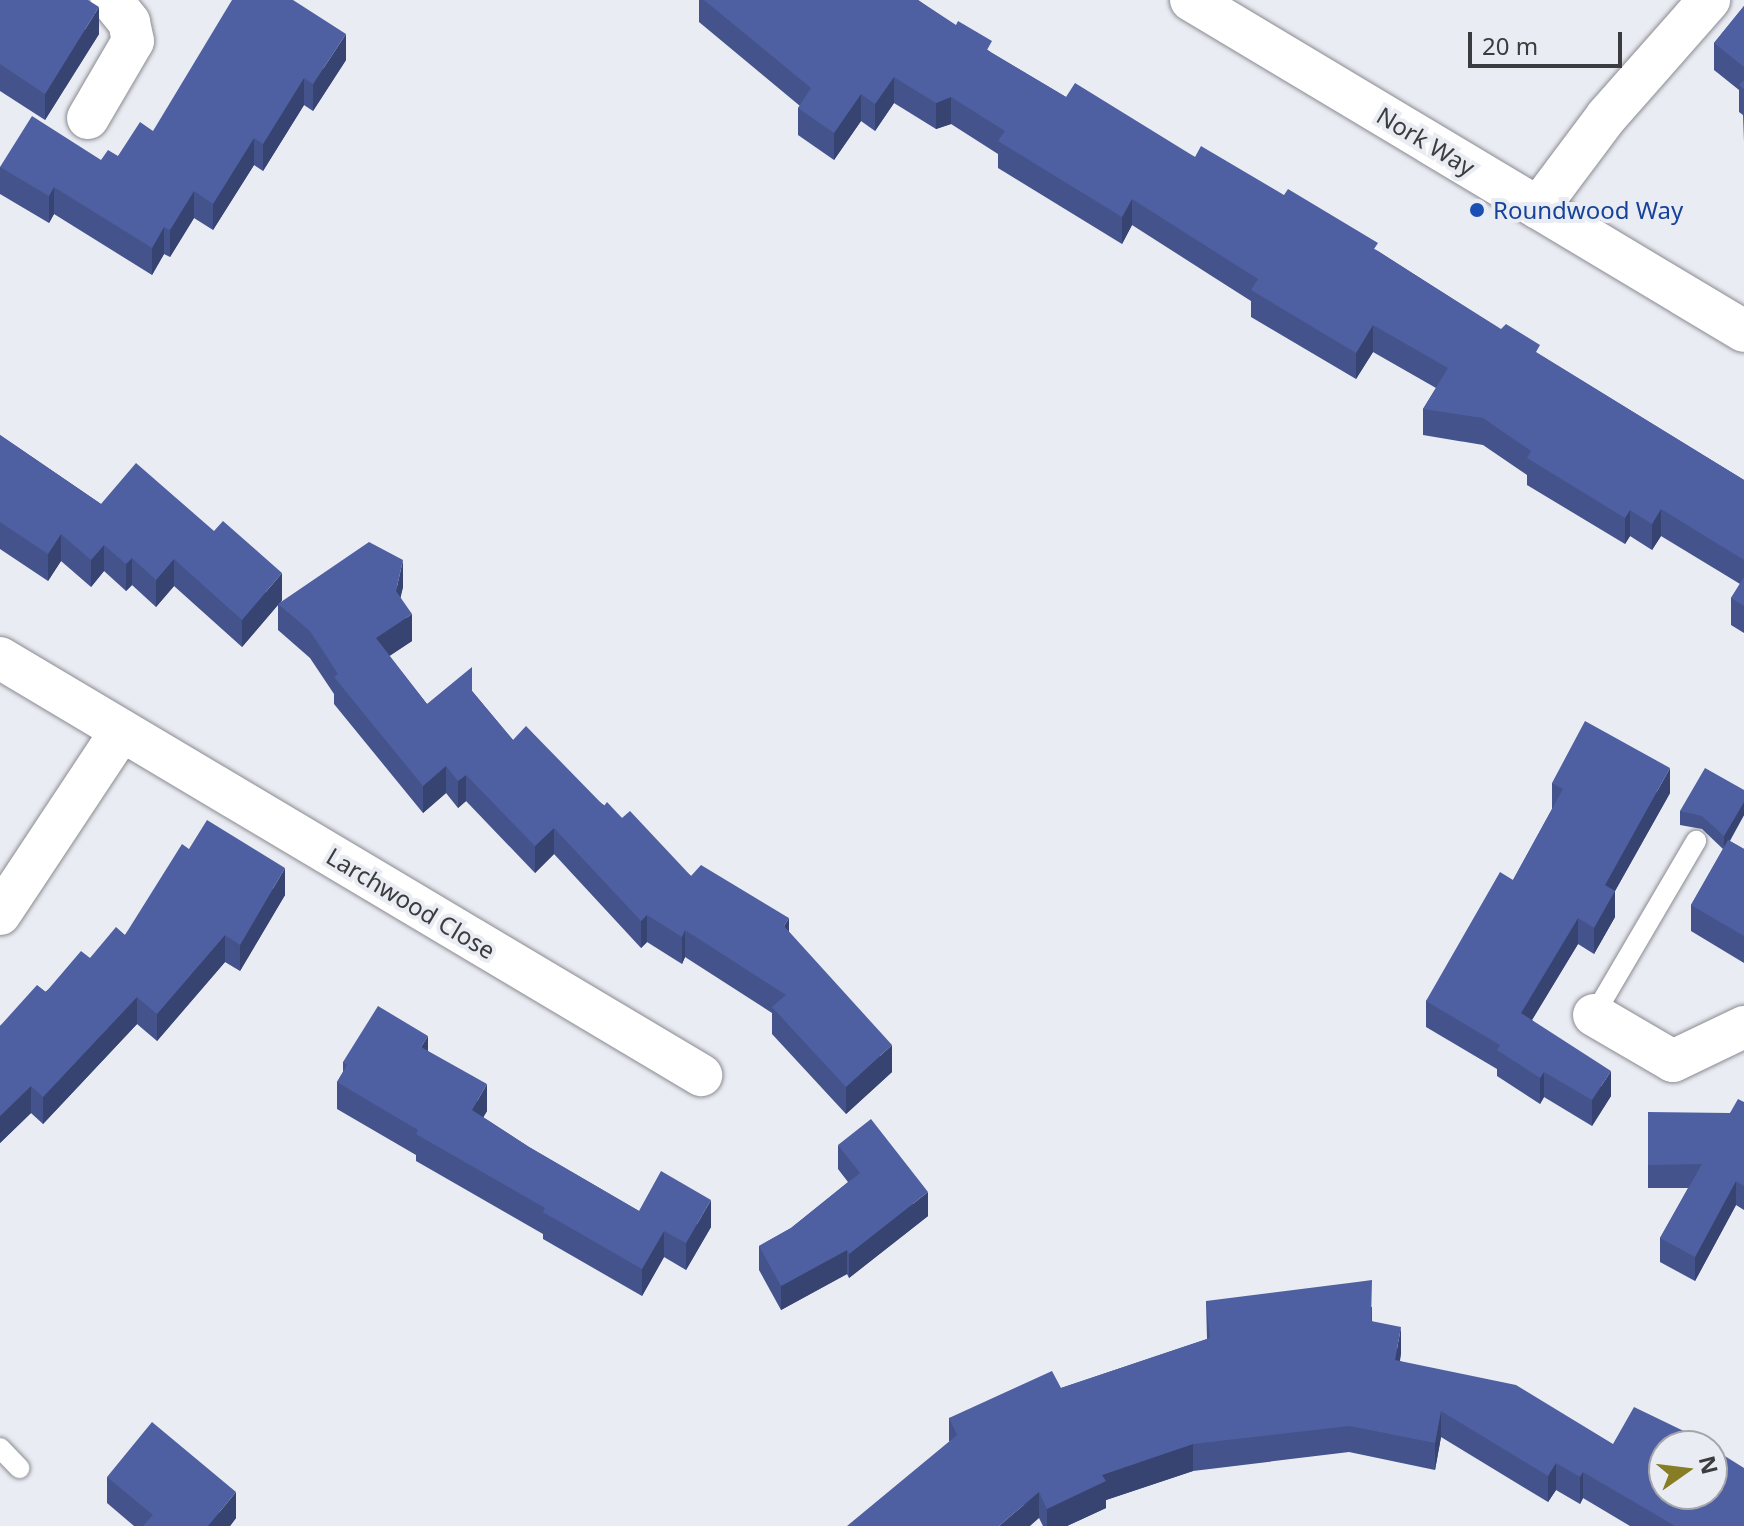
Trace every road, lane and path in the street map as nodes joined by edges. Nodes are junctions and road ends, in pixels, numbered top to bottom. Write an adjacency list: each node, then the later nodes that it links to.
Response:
1 (111, 0): 4 (street)
2 (1191, 0): 5 (street, Nork Way)
3 (1709, 0): 5 (street)
4 (88, 118)
5 (1538, 208): 6 (street, Nork Way)
6 (1744, 331)
7 (0, 658): 8 (street, Larchwood Close)
8 (121, 731): 10 (street); 13 (street, Larchwood Close)
9 (1696, 841): 11 (lane)
10 (0, 914)
11 (1594, 1015): 12 (street)
12 (1744, 1027)
13 (701, 1075)
14 (0, 1448): 15 (lane)
15 (19, 1468)

